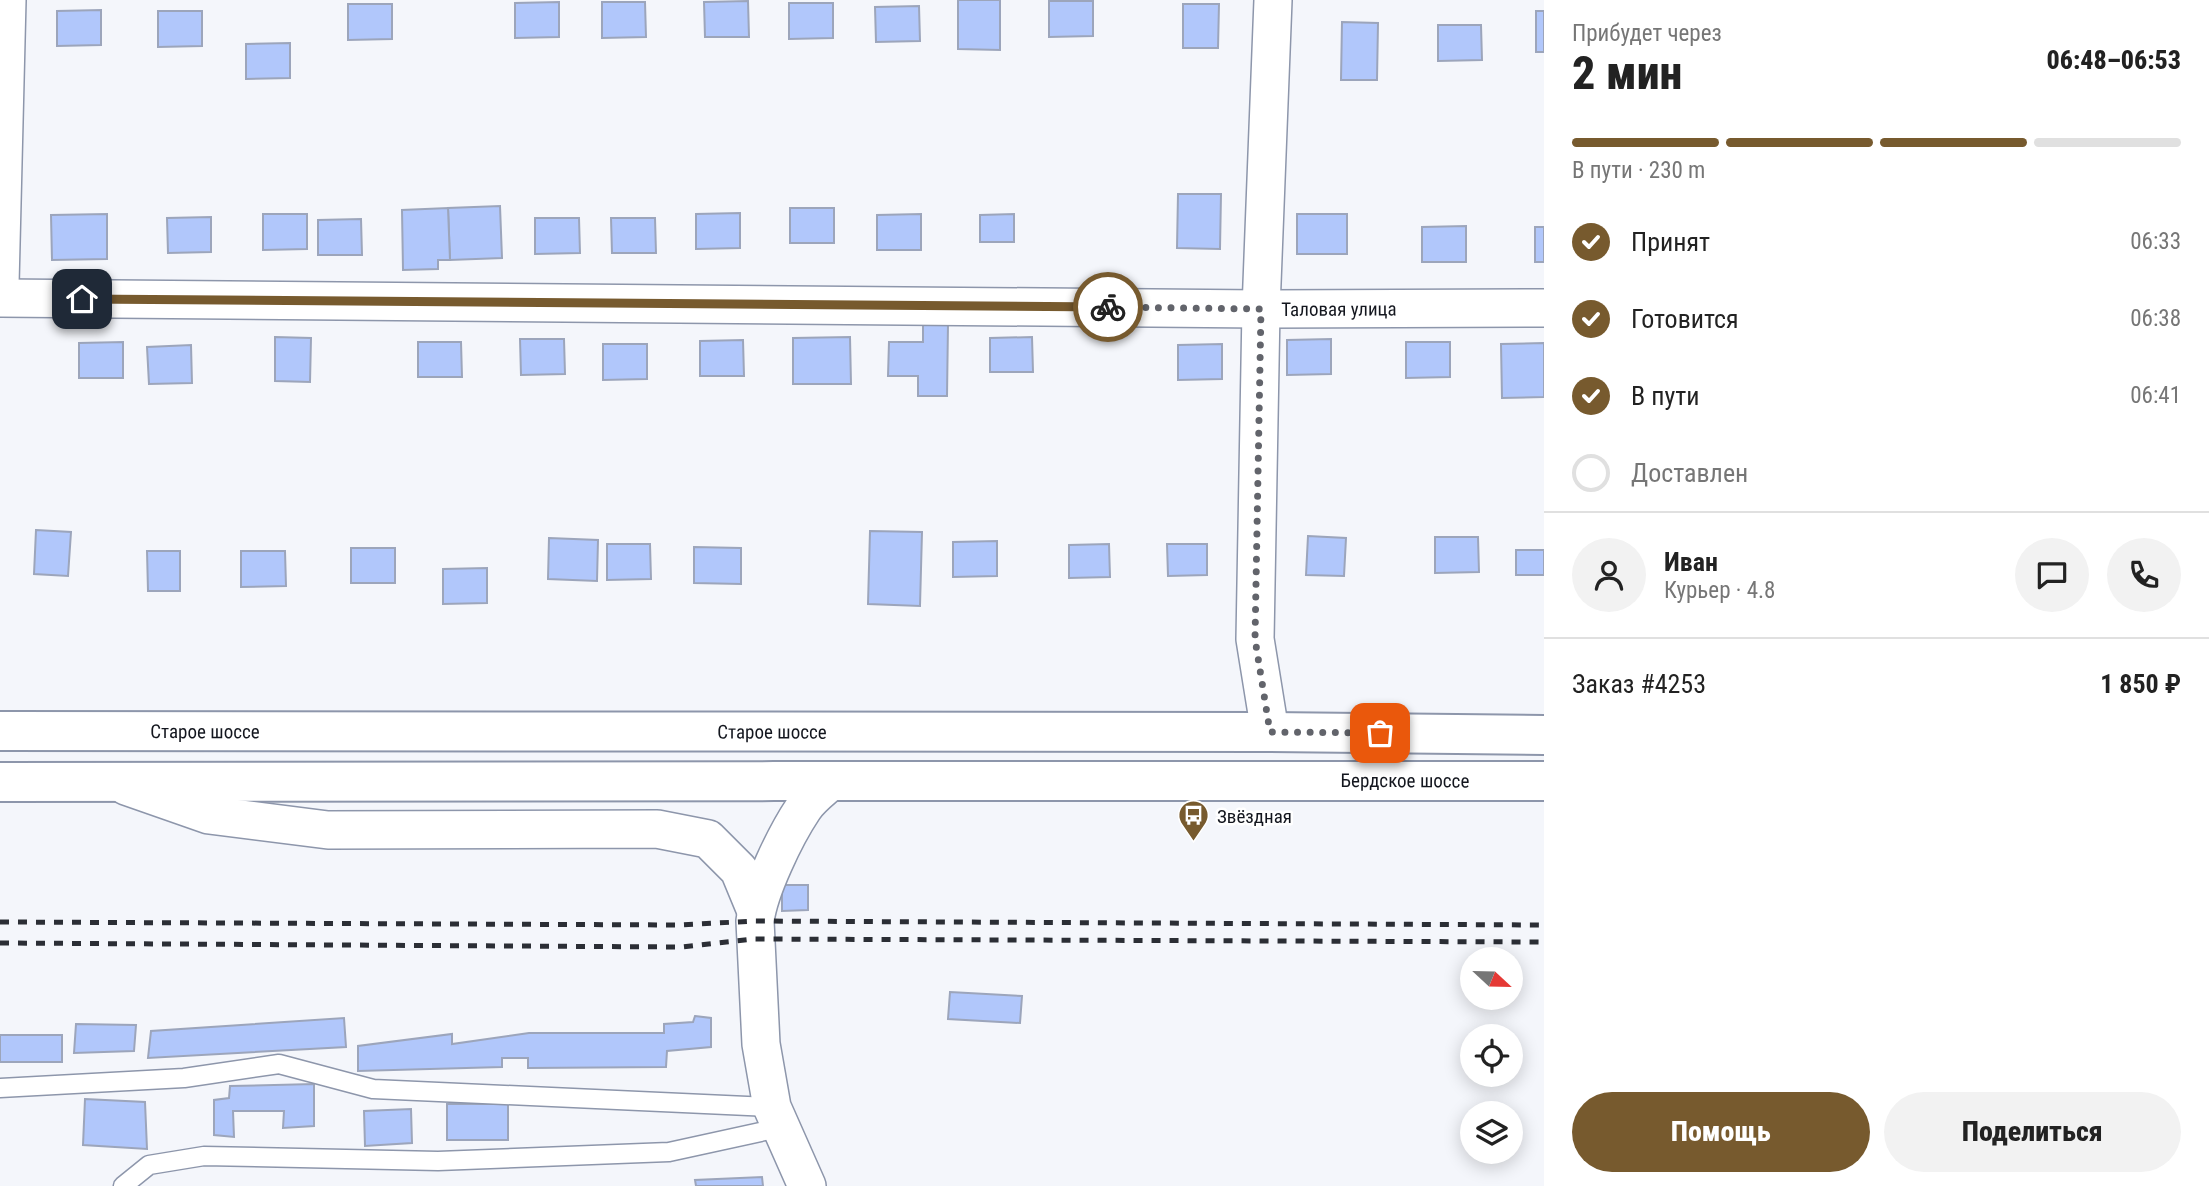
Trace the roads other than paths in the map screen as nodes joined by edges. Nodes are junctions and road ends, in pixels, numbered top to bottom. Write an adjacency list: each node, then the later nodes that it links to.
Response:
1 (7, 0): 3 (street)
2 (1273, 0): 6 (street)
3 (0, 284)
4 (0, 298): 6 (street, Таловая улица)
5 (1544, 308): 6 (street, Таловая улица)
6 (1261, 309): 8 (street)
7 (0, 730): 8 (highway, Старое шоссе)
8 (1270, 732): 9 (highway, Старое шоссе)
9 (1544, 735)
10 (1544, 781): 12 (highway, Бердское шоссе)
11 (0, 782): 13 (highway)
12 (830, 782): 13 (highway); 14 (street)
13 (117, 783): 14 (street)
14 (756, 911): 16 (street)
15 (0, 1088): 16 (lane)
16 (778, 1117): 17 (lane); 18 (street)
17 (123, 1186)
18 (807, 1186)

